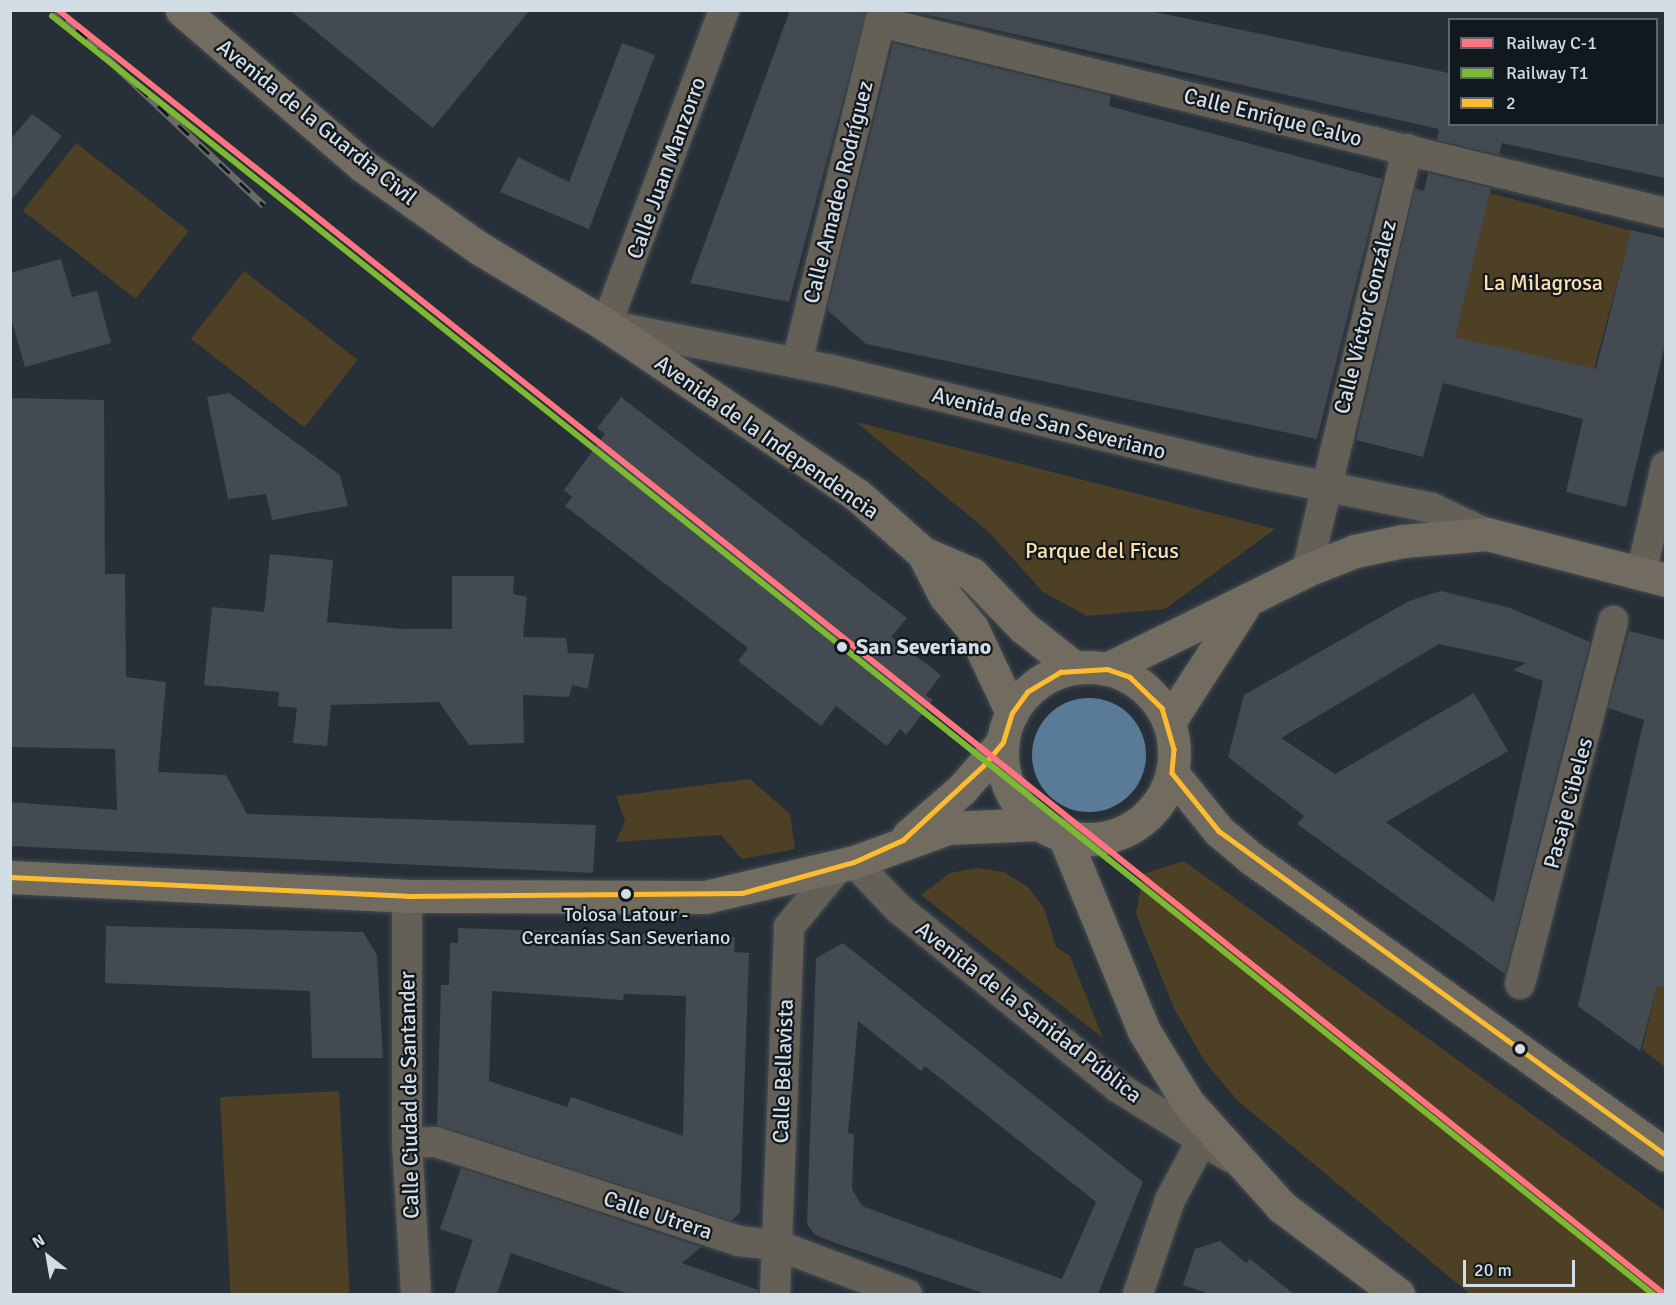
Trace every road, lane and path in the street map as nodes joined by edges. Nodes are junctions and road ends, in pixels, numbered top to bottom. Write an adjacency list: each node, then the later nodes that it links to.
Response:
1 (182, 10): 6 (main road, Avenida de la Guardia Civil)
2 (724, 10): 6 (street, Calle Juan Manzorro)
3 (879, 22): 4 (street, Calle Enrique Calvo); 7 (street, Calle Amadeo Rodríguez)
4 (1407, 149): 5 (street, Calle Enrique Calvo); 9 (street, Calle Víctor González)
5 (1665, 213)
6 (606, 325): 7 (street, Avenida de San Severiano); 11 (main road, Avenida de la Independencia)
7 (797, 363): 9 (street, Avenida de San Severiano)
8 (1665, 466): 13 (street)
9 (1323, 485): 10 (street, Avenida de San Severiano); 12 (street, Calle Víctor González)
10 (1487, 534): 12 (main road); 13 (main road)
11 (923, 553): 16 (main road, Avenida de la Independencia); 19 (main road, Avenida de la Independencia)
12 (1307, 570): 14 (main road)
13 (1653, 577)
14 (1244, 605): 17 (main road); 18 (main road)
15 (1613, 621): 26 (street, Pasaje Cibeles)
16 (1075, 668): 17 (main road); 19 (main road)
17 (1107, 669): 18 (main road)
18 (1169, 722): 20 (main road)
19 (1007, 728): 21 (main road); 22 (main road)
20 (1172, 773): 21 (main road); 29 (main road)
21 (1052, 830): 22 (main road); 30 (main road, Avenida de la Sanidad Pública)
22 (903, 840): 23 (main road)
23 (847, 864): 25 (main road); 27 (street, Avenida de la Sanidad Pública); 31 (street, Calle Bellavista)
24 (10, 877): 25 (main road)
25 (407, 896): 28 (street, Calle Ciudad de Santander)
26 (1520, 984)
27 (1202, 1140): 30 (street, Avenida de la Sanidad Pública); 35 (street)
28 (407, 1143): 31 (street, Calle Utrera); 32 (street, Calle Ciudad de Santander)
29 (1665, 1155)
30 (1245, 1167): 36 (main road, Avenida de la Sanidad Pública)
31 (777, 1245): 33 (street, Calle Bellavista); 34 (street, Calle Utrera)
32 (416, 1294)
33 (776, 1294)
34 (907, 1294)
35 (1138, 1294)
36 (1398, 1294)

